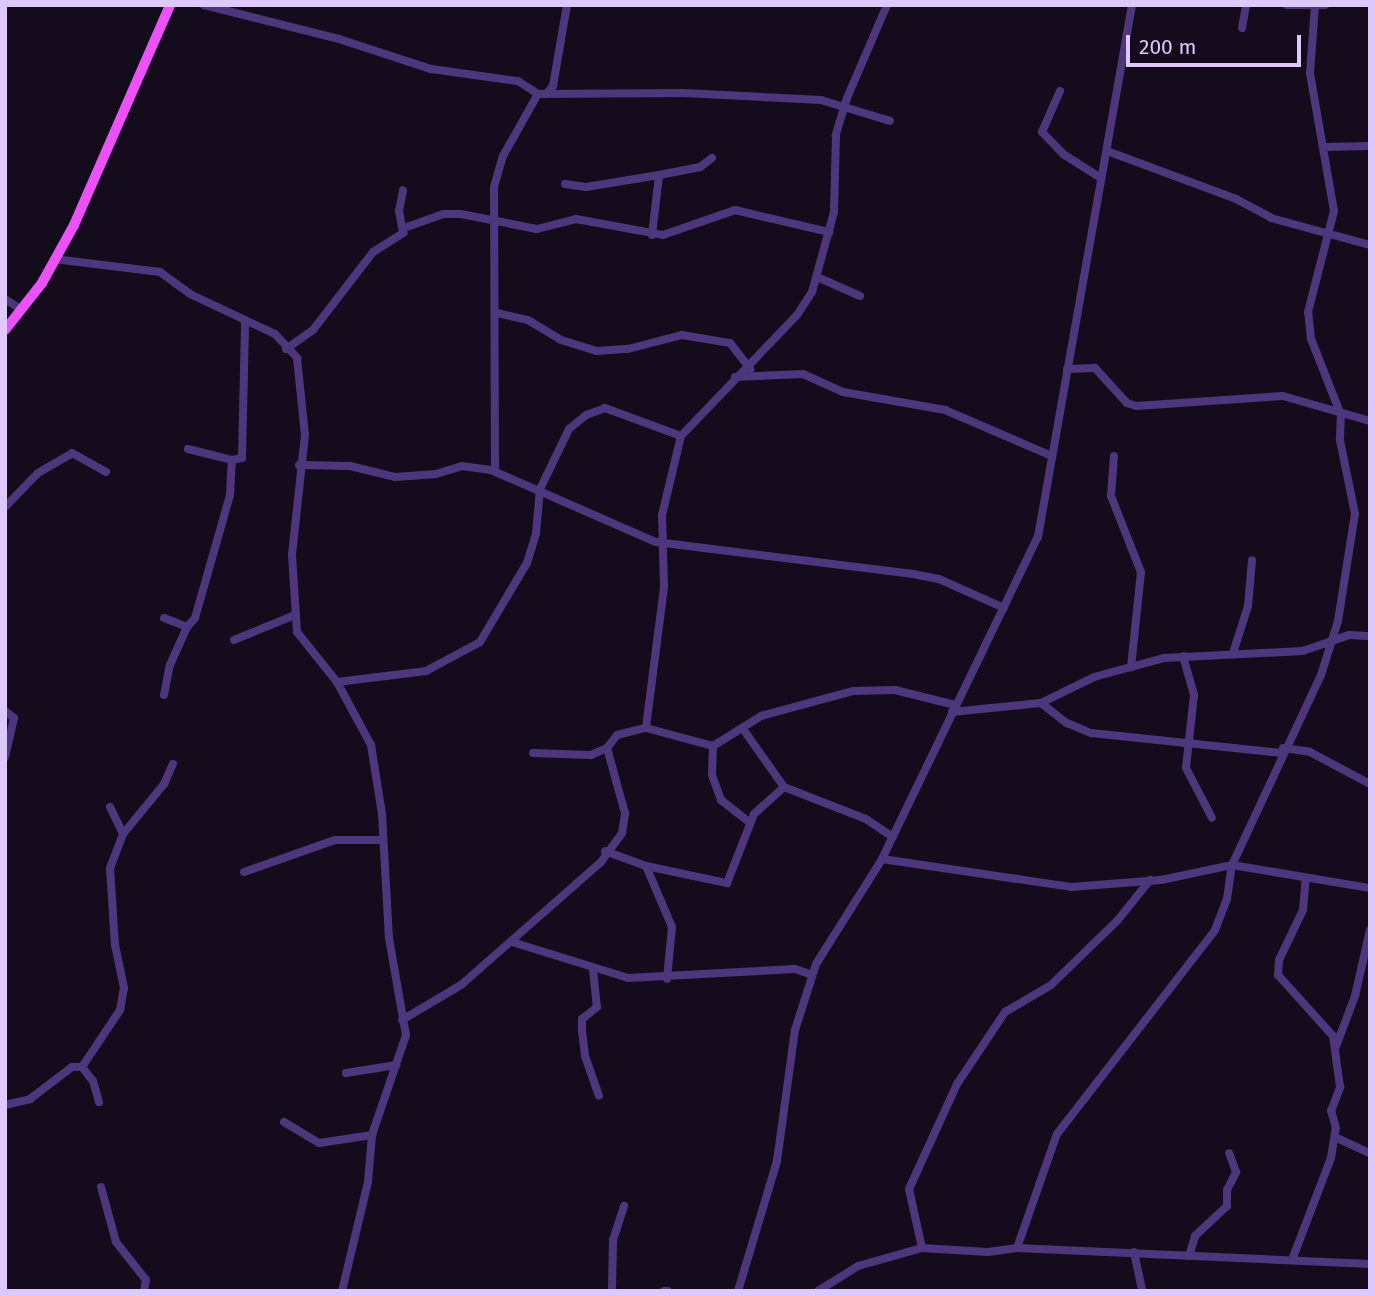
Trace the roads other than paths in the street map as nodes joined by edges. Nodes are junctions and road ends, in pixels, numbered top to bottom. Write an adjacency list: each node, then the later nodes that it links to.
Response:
1 (170, 5): 31 (main road)
2 (204, 5): 13 (street)
3 (567, 5): 11 (street)
4 (887, 5): 15 (street)
5 (1132, 5): 19 (street)
6 (1246, 5): 10 (street)
7 (1287, 5): 9 (street)
8 (1325, 5): 9 (street)
9 (1315, 7): 18 (street)
10 (1242, 28)
11 (553, 86): 13 (street); 14 (street)
12 (1060, 91): 22 (street)
13 (542, 94): 14 (street); 25 (street)
14 (559, 95): 15 (street)
15 (844, 105): 16 (street); 27 (street)
16 (890, 121)
17 (1370, 146): 18 (street)
18 (1325, 147): 29 (street)
19 (1107, 151): 22 (street); 29 (street)
20 (712, 158): 21 (street)
21 (659, 175): 23 (street); 28 (street)
22 (1101, 178): 41 (street)
23 (565, 184)
24 (403, 190): 26 (street)
25 (491, 223): 26 (street); 28 (street); 36 (street)
26 (404, 228): 39 (street)
27 (829, 232): 28 (street); 32 (street)
28 (653, 235)
29 (1329, 237): 30 (street); 44 (street)
30 (1370, 246)
31 (54, 259): 35 (main road); 37 (street)
32 (817, 277): 33 (street); 40 (street)
33 (860, 296)
34 (5, 299): 35 (street)
35 (22, 310): 38 (main road)
36 (497, 313): 40 (street); 52 (street)
37 (245, 321): 39 (street); 50 (street)
38 (5, 330)
39 (286, 349): 51 (street)
40 (746, 366): 42 (street); 43 (street)
41 (1068, 369): 44 (street); 48 (street)
42 (758, 374): 43 (street); 48 (street)
43 (735, 377): 46 (street)
44 (1341, 415): 45 (street); 64 (street)
45 (1370, 421)
46 (681, 436): 54 (street); 56 (street)
47 (188, 449): 50 (street)
48 (1052, 456): 58 (street)
49 (1114, 456): 67 (street)
50 (232, 460): 61 (street)
51 (299, 465): 52 (street); 59 (street)
52 (499, 469): 54 (street)
53 (106, 472): 55 (street)
54 (540, 489): 56 (street); 68 (street)
55 (6, 502)
56 (660, 542): 58 (street); 73 (street)
57 (1252, 560): 65 (street)
58 (1004, 608): 71 (street)
59 (295, 615): 63 (street); 68 (street)
60 (164, 618): 61 (street)
61 (187, 627): 69 (street)
62 (1370, 636): 64 (street)
63 (234, 640)
64 (1329, 642): 65 (street); 78 (street)
65 (1233, 653): 66 (street)
66 (1183, 656): 67 (street); 75 (street)
67 (1131, 667): 70 (street)
68 (337, 682): 89 (street)
69 (164, 695)
70 (1041, 703): 71 (street); 75 (street)
71 (953, 708): 74 (street); 88 (street)
72 (5, 711): 80 (street)
73 (646, 728): 76 (street); 77 (street)
74 (743, 729): 76 (street); 83 (street)
75 (1189, 743): 78 (street); 85 (street)
76 (713, 746): 86 (street)
77 (607, 748): 79 (street); 90 (street)
78 (1282, 751): 82 (street); 92 (street)
79 (533, 753)
80 (5, 757)
81 (173, 764): 87 (street)
82 (1370, 784)
83 (784, 787): 86 (street); 88 (street)
84 (110, 807): 87 (street)
85 (1212, 818)
86 (750, 823): 93 (street)
87 (123, 834): 106 (street)
88 (893, 837): 91 (street)
89 (383, 840): 94 (street); 103 (street)
90 (605, 851): 93 (street); 99 (street)
91 (882, 859): 96 (street); 101 (street)
92 (1232, 865): 95 (street); 96 (street); 119 (street)
93 (646, 866): 102 (street)
94 (244, 872)
95 (1306, 878): 97 (street); 104 (street)
96 (1150, 880): 118 (street)
97 (1370, 888)
98 (1370, 930): 104 (street)
99 (512, 942): 100 (street); 103 (street)
100 (593, 970): 102 (street); 108 (street)
101 (812, 975): 102 (street); 127 (street)
102 (667, 979)
103 (402, 1020): 105 (street)
104 (1337, 1037): 113 (street)
105 (396, 1065): 107 (street); 112 (street)
106 (82, 1067): 109 (street); 110 (street)
107 (346, 1073)
108 (599, 1096)
109 (99, 1102)
110 (5, 1105)
111 (284, 1122): 112 (street)
112 (372, 1135): 125 (street)
113 (1335, 1137): 115 (street); 122 (street)
114 (1229, 1153): 121 (street)
115 (1370, 1153)
116 (101, 1187): 124 (street)
117 (624, 1206): 126 (street)
118 (922, 1248): 119 (street); 128 (street)
119 (1017, 1248): 120 (street)
120 (1133, 1252): 121 (street); 129 (street)
121 (1189, 1256): 122 (street)
122 (1292, 1260): 123 (street)
123 (1370, 1264)
124 (144, 1291)
125 (342, 1291)
126 (612, 1291)
127 (738, 1291)
128 (818, 1291)
129 (1142, 1291)

